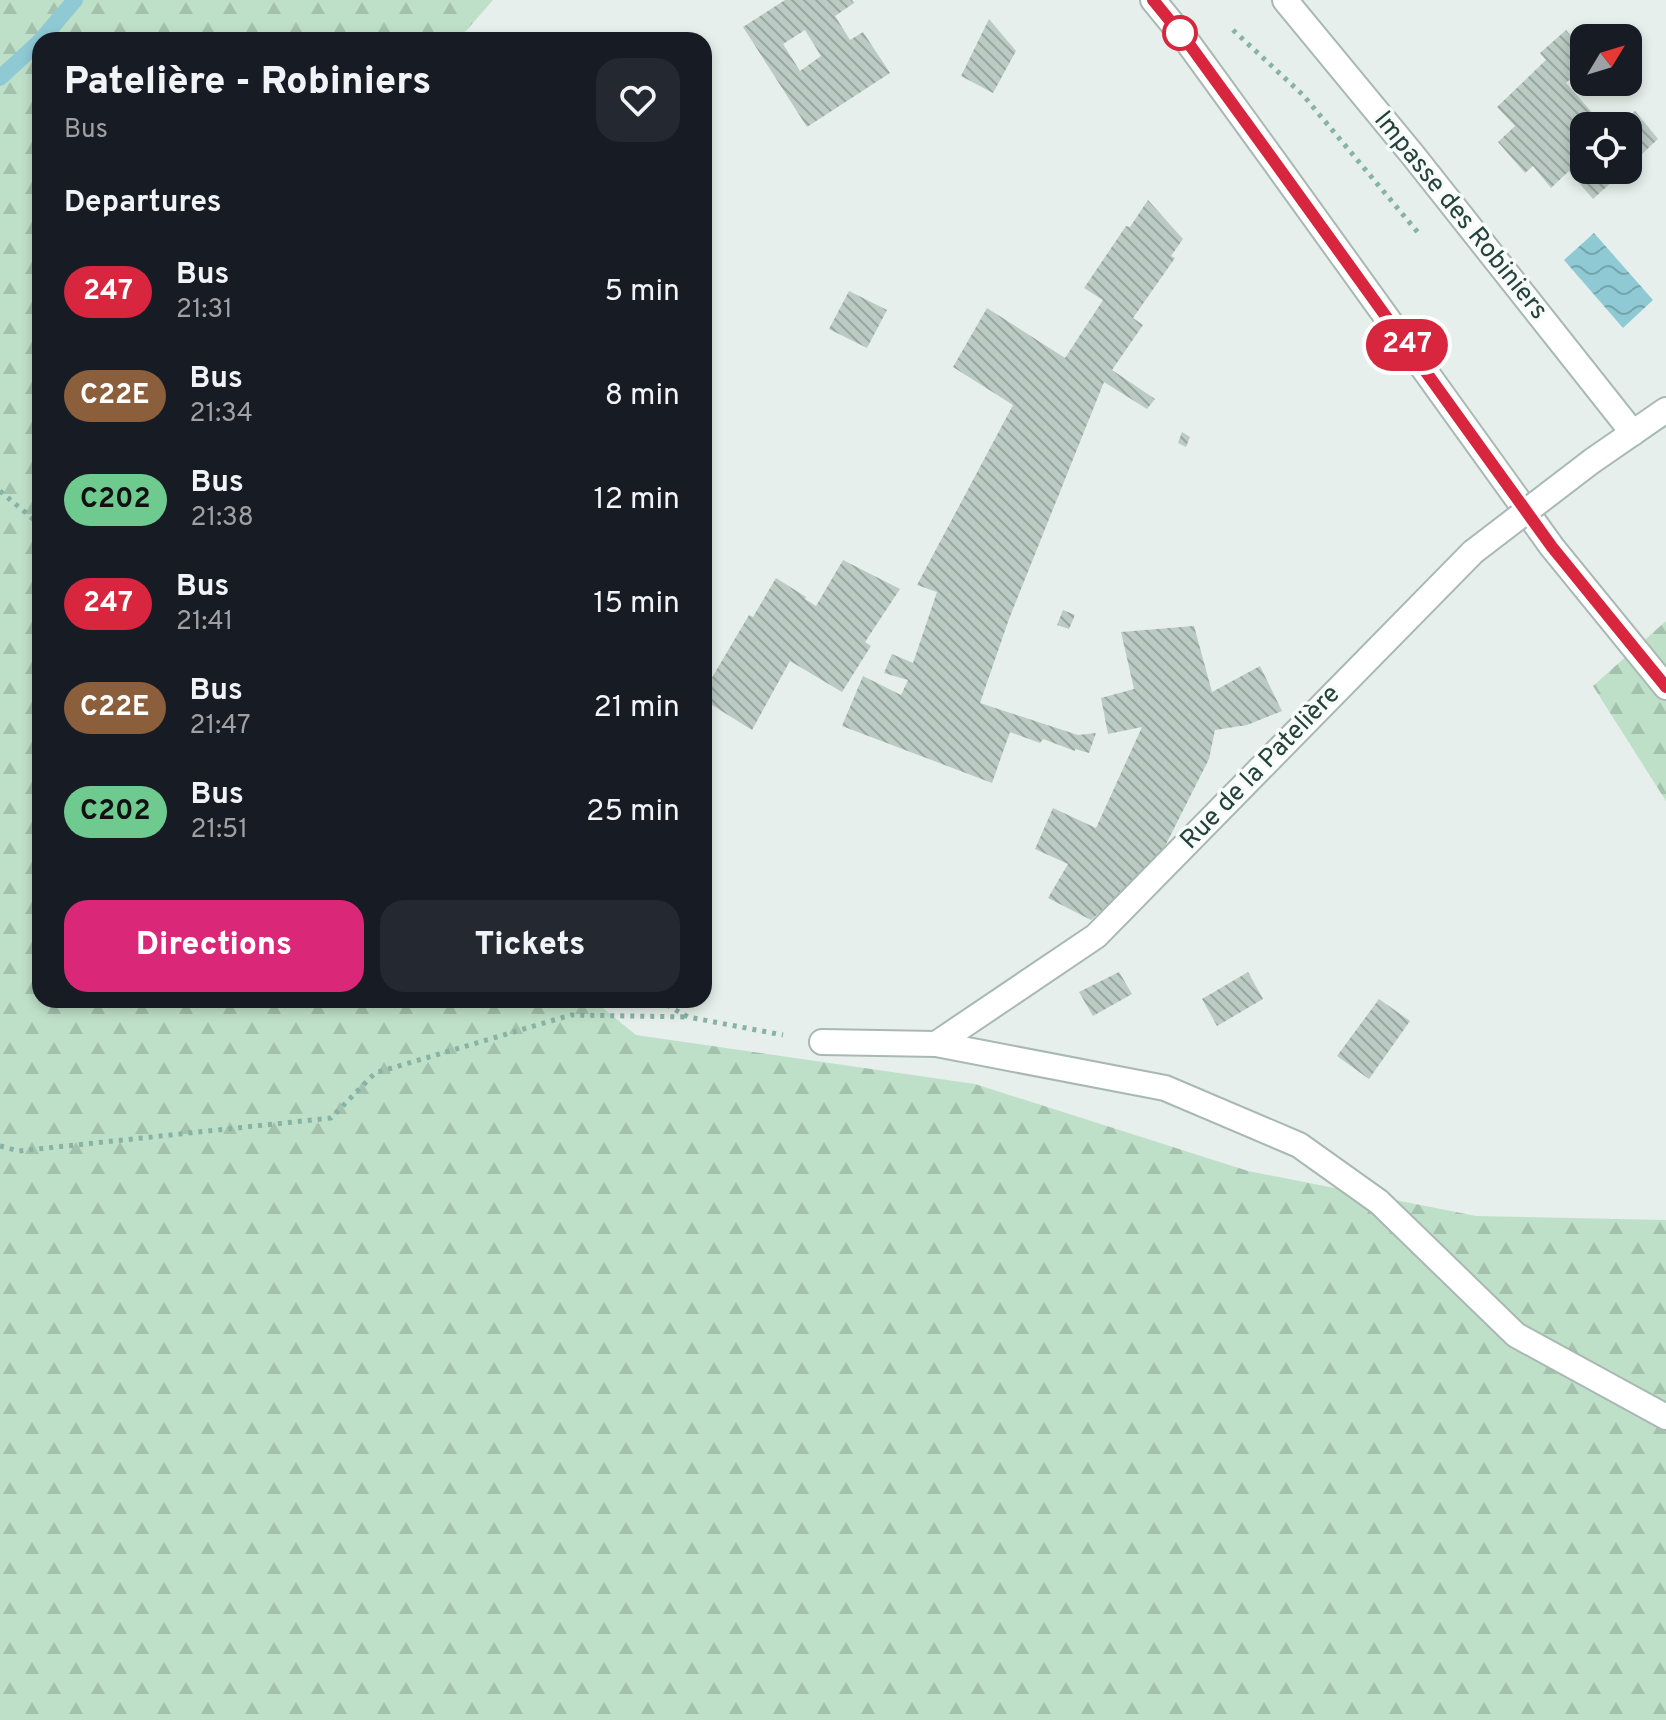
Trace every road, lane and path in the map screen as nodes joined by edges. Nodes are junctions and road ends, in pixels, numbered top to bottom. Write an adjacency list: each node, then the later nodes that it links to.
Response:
1 (1153, 0): 9 (street)
2 (1285, 0): 6 (street, Impasse des Robiniers)
3 (1226, 24): 4 (path)
4 (1422, 239)
5 (1666, 410): 6 (street, Rue de la Patelière)
6 (1633, 433): 13 (street, Rue de la Patelière, bridge)
7 (0, 491): 8 (path)
8 (32, 518)
9 (1666, 687)
10 (672, 1008): 11 (path)
11 (688, 1017): 12 (path); 14 (path)
12 (822, 1042): 13 (street)
13 (936, 1044): 15 (street)
14 (0, 1146)
15 (1666, 1417)

